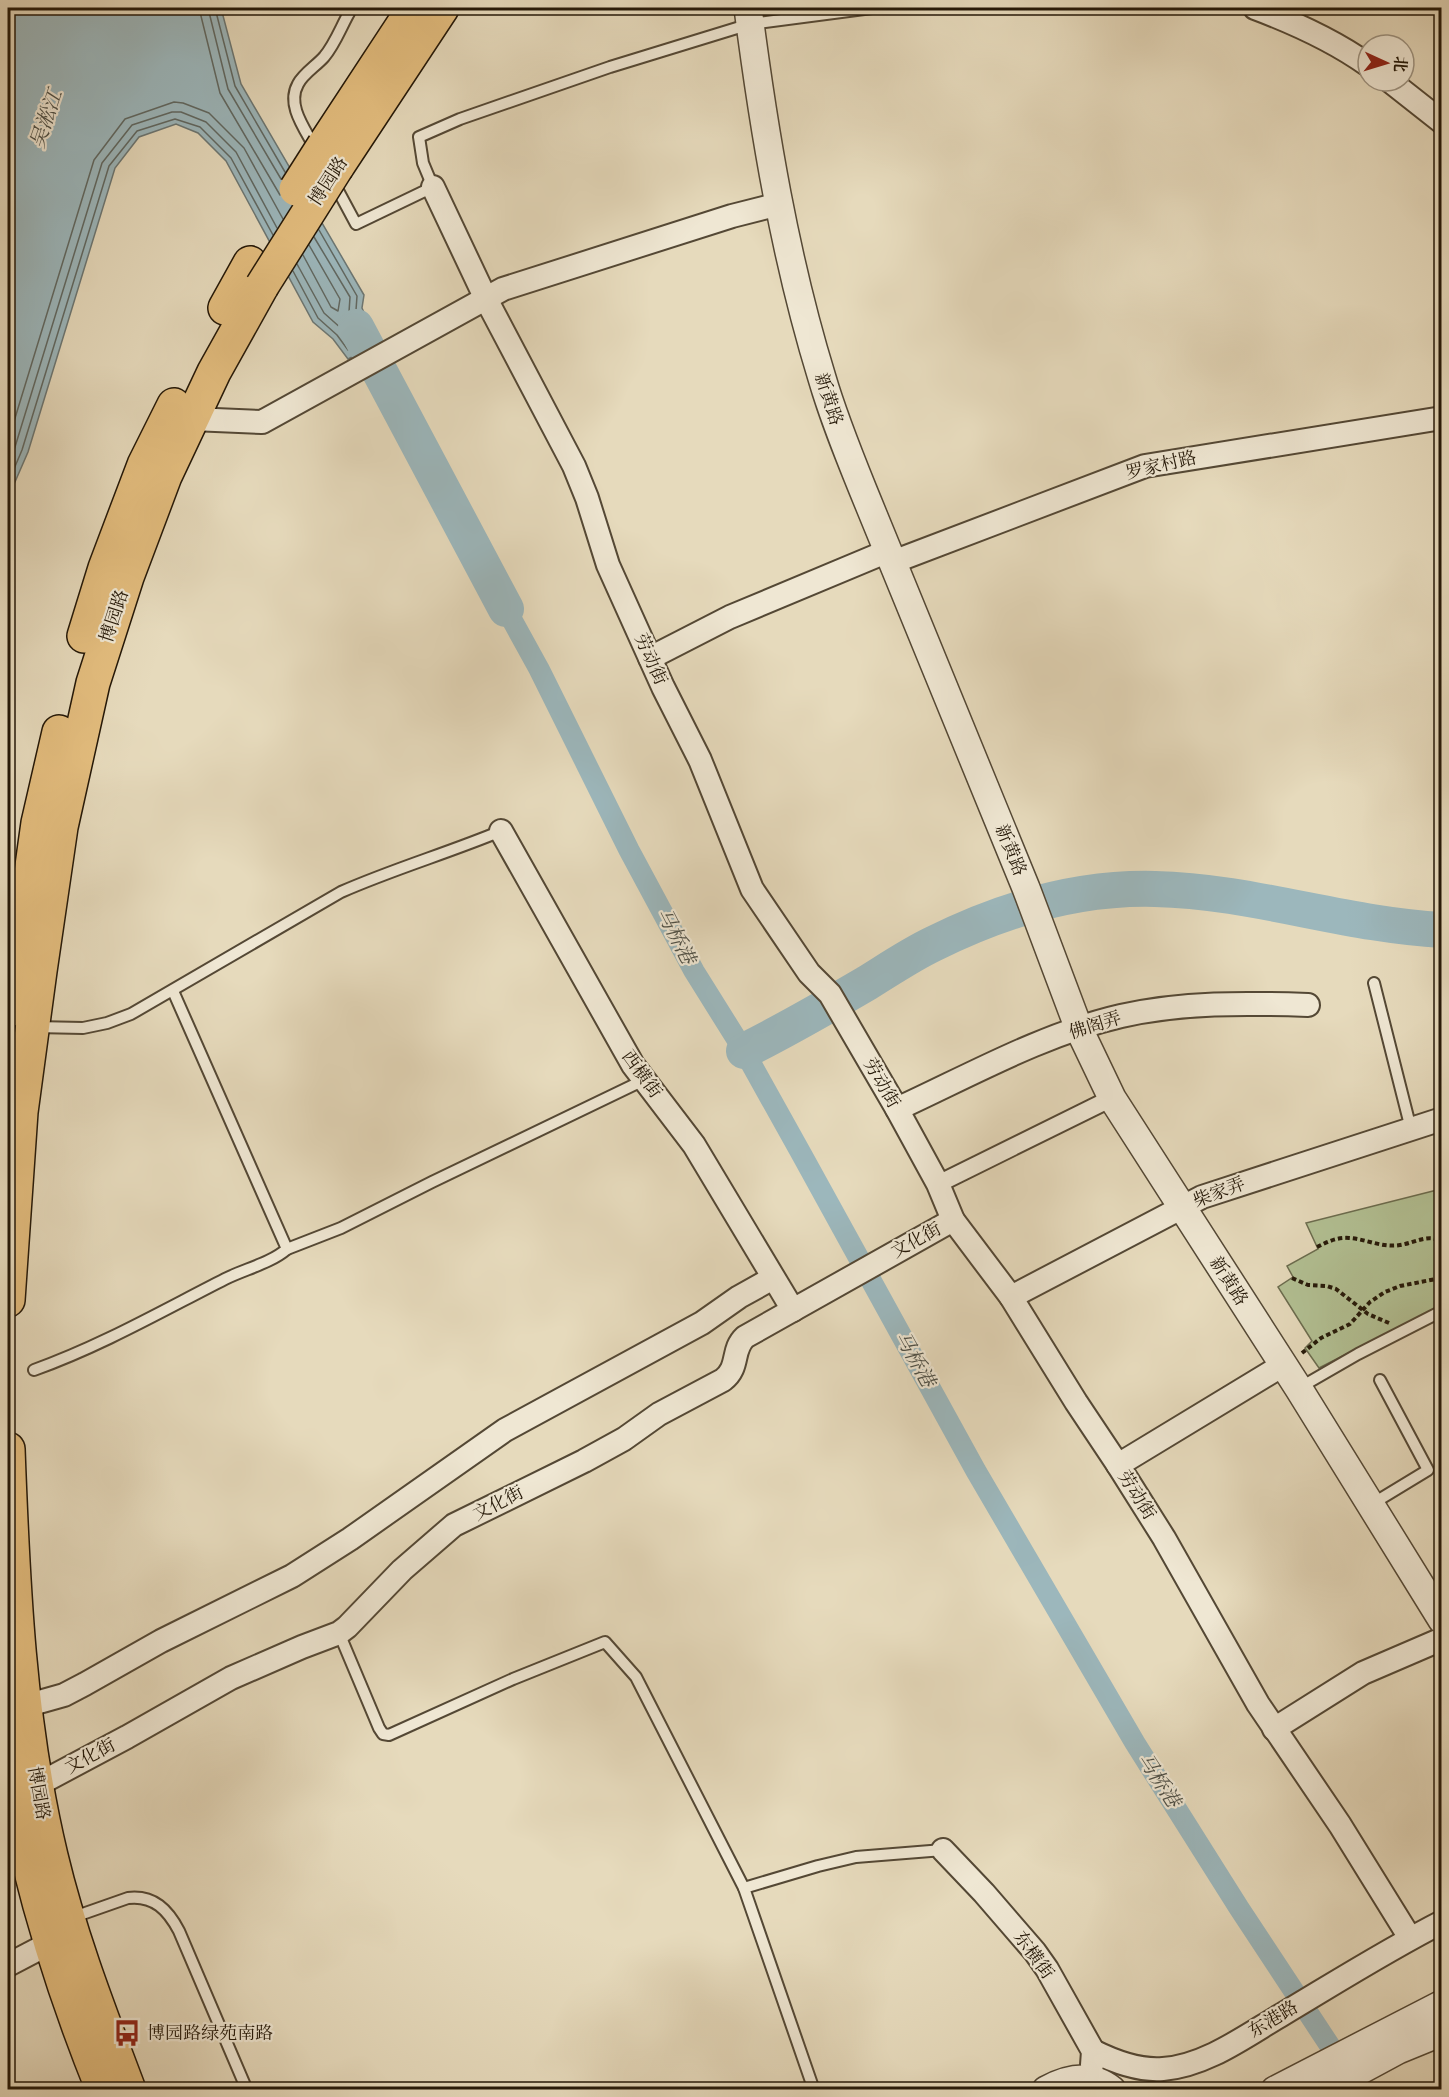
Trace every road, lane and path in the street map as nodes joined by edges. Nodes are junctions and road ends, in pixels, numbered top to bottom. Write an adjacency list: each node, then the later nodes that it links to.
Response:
1 (347, 8): 11 (lane)
2 (414, 8): 10 (main road, 博园路)
3 (442, 8): 10 (main road, 博园路)
4 (872, 8): 6 (lane)
5 (1255, 8): 7 (street)
6 (749, 16): 11 (lane); 12 (street, 新黄路)
7 (1356, 57)
8 (1405, 93): 9 (street)
9 (1442, 122)
10 (330, 156): 13 (main road, 博园路, bridge)
11 (433, 187): 14 (street, 劳动街)
12 (779, 204): 14 (street); 17 (street, 新黄路)
13 (256, 274): 16 (main road, 博园路); 24 (main road, 博园路)
14 (485, 297): 16 (street); 18 (street, 劳动街)
15 (1442, 418): 17 (street, 罗家村路)
16 (192, 419): 24 (main road, 博园路)
17 (891, 557): 18 (street, 罗家村路); 23 (street, 新黄路)
18 (650, 658): 27 (street, 劳动街)
19 (501, 831): 21 (lane); 25 (street, 西横街)
20 (1374, 983): 29 (lane)
21 (172, 991): 24 (lane); 35 (lane)
22 (1308, 1005): 23 (street, 佛阁弄)
23 (1079, 1029): 26 (street, 新黄路); 27 (street, 佛阁弄)
24 (20, 1035): 40 (main road, 博园路)
25 (644, 1080): 35 (lane); 37 (street, 西横街)
26 (1112, 1098): 30 (street); 31 (street, 新黄路)
27 (897, 1109): 30 (street, 劳动街)
28 (1442, 1119): 29 (street, 柴家弄)
29 (1412, 1129): 31 (street, 柴家弄)
30 (938, 1184): 32 (street, 劳动街)
31 (1180, 1207): 39 (street, 柴家弄); 45 (street, 新黄路)
32 (953, 1220): 39 (street, 劳动街); 41 (street, 文化街)
33 (1442, 1242): 34 (path)
34 (1317, 1247)
35 (287, 1249): 46 (lane)
36 (1442, 1275): 42 (path)
37 (773, 1278): 41 (street, 西横街); 55 (street)
38 (1292, 1278): 42 (path)
39 (1011, 1297): 50 (street, 劳动街)
40 (8, 1300)
41 (793, 1310): 53 (street, 文化街)
42 (1362, 1310): 44 (path); 45 (path)
43 (1442, 1311): 44 (lane)
44 (1403, 1331): 48 (lane)
45 (1283, 1365): 48 (street, 新黄路); 50 (street)
46 (34, 1370)
47 (1380, 1380): 51 (lane)
48 (1299, 1389): 51 (street, 新黄路)
49 (8, 1449): 55 (main road, 博园路)
50 (1118, 1465): 56 (street, 劳动街)
51 (1370, 1505): 52 (street, 新黄路)
52 (1442, 1620)
53 (339, 1633): 58 (street, 文化街); 60 (lane)
54 (1442, 1639): 56 (street)
55 (25, 1706): 58 (main road, 博园路)
56 (1274, 1729): 63 (street, 劳动街)
57 (8, 1747): 58 (main road, 博园路)
58 (20, 1795): 62 (main road, 博园路)
59 (942, 1850): 60 (lane); 68 (street, 东横街)
60 (744, 1888): 73 (lane)
61 (1442, 1922): 63 (street, 东港路)
62 (60, 1931): 64 (street); 70 (main road, 博园路); 71 (main road, 博园路); 72 (lane)
63 (1410, 1938): 68 (street, 东港路)
64 (8, 1965)
65 (1442, 2004): 67 (street)
66 (1442, 2032): 67 (street)
67 (1393, 2041): 75 (street); 76 (street)
68 (1094, 2051): 69 (street)
69 (1101, 2084): 74 (street)
70 (103, 2090)
71 (129, 2090)
72 (248, 2090)
73 (814, 2090)
74 (1046, 2090)
75 (1275, 2090)
76 (1324, 2090)

